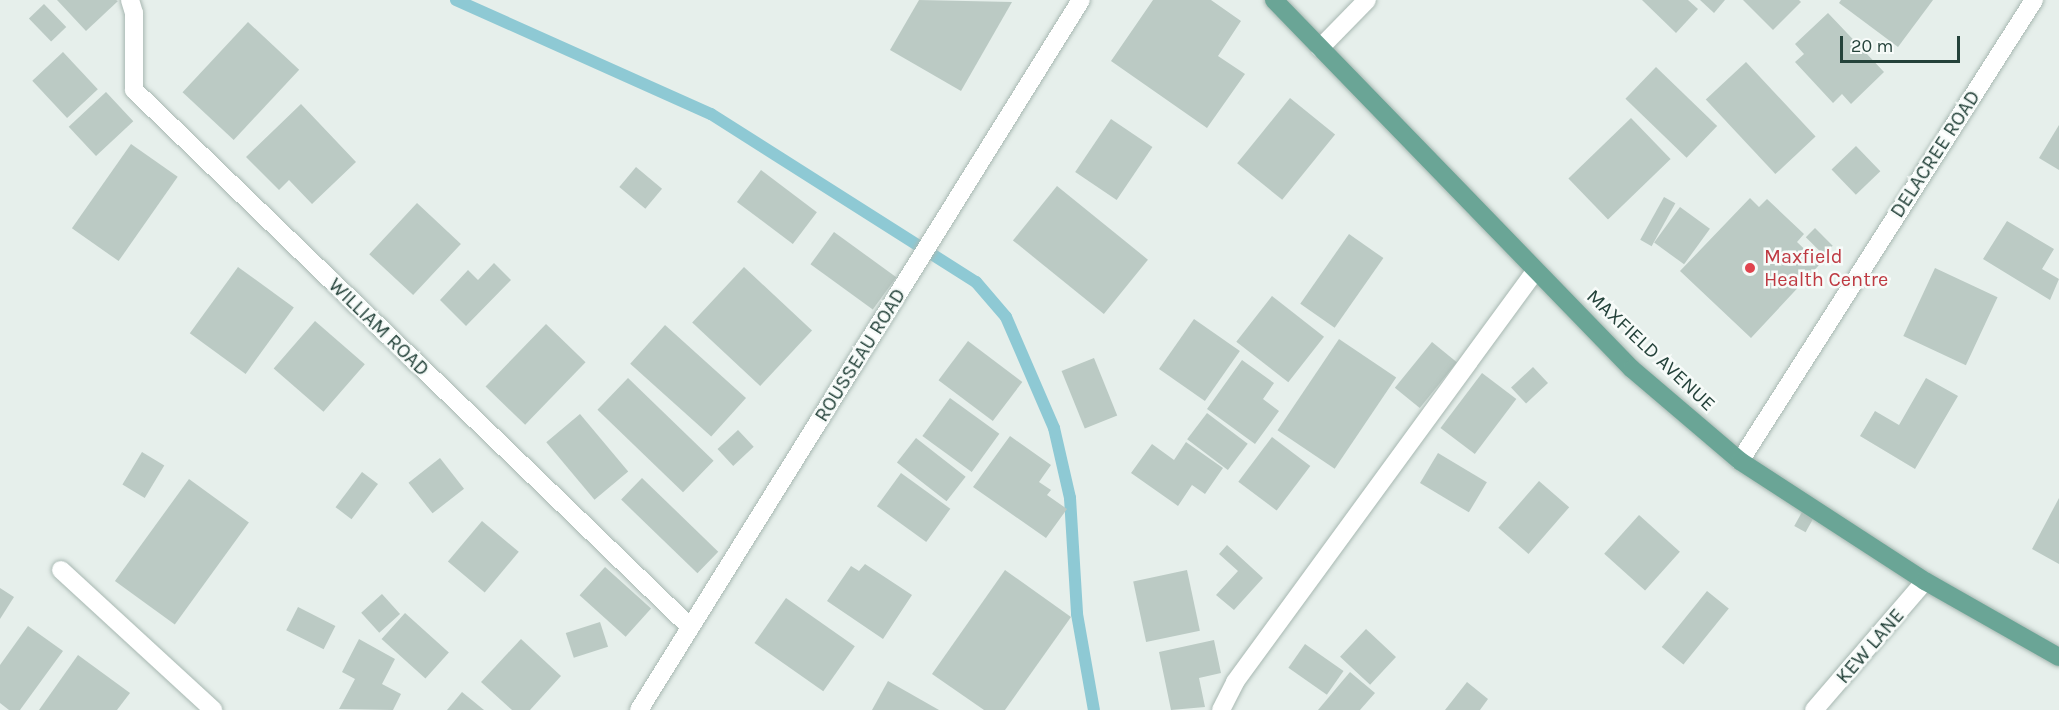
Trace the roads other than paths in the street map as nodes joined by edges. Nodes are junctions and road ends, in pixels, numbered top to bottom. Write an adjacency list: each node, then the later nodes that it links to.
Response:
1 (130, 0): 11 (street, WILLIAM ROAD)
2 (1081, 0): 11 (street, ROUSSEAU ROAD)
3 (1274, 0): 6 (main road, MAXFIELD AVENUE)
4 (1367, 0): 6 (street)
5 (2034, 0): 8 (street, DELACREE ROAD)
6 (1320, 48): 7 (main road, MAXFIELD AVENUE)
7 (1536, 270): 8 (main road, MAXFIELD AVENUE); 15 (street)
8 (1740, 460): 10 (main road, MAXFIELD AVENUE)
9 (61, 570): 13 (street)
10 (1925, 581): 12 (main road, MAXFIELD AVENUE); 16 (street, KEW LANE)
11 (690, 627): 14 (street, ROUSSEAU ROAD)
12 (2059, 657)
13 (213, 710)
14 (639, 710)
15 (1221, 710)
16 (1814, 710)

